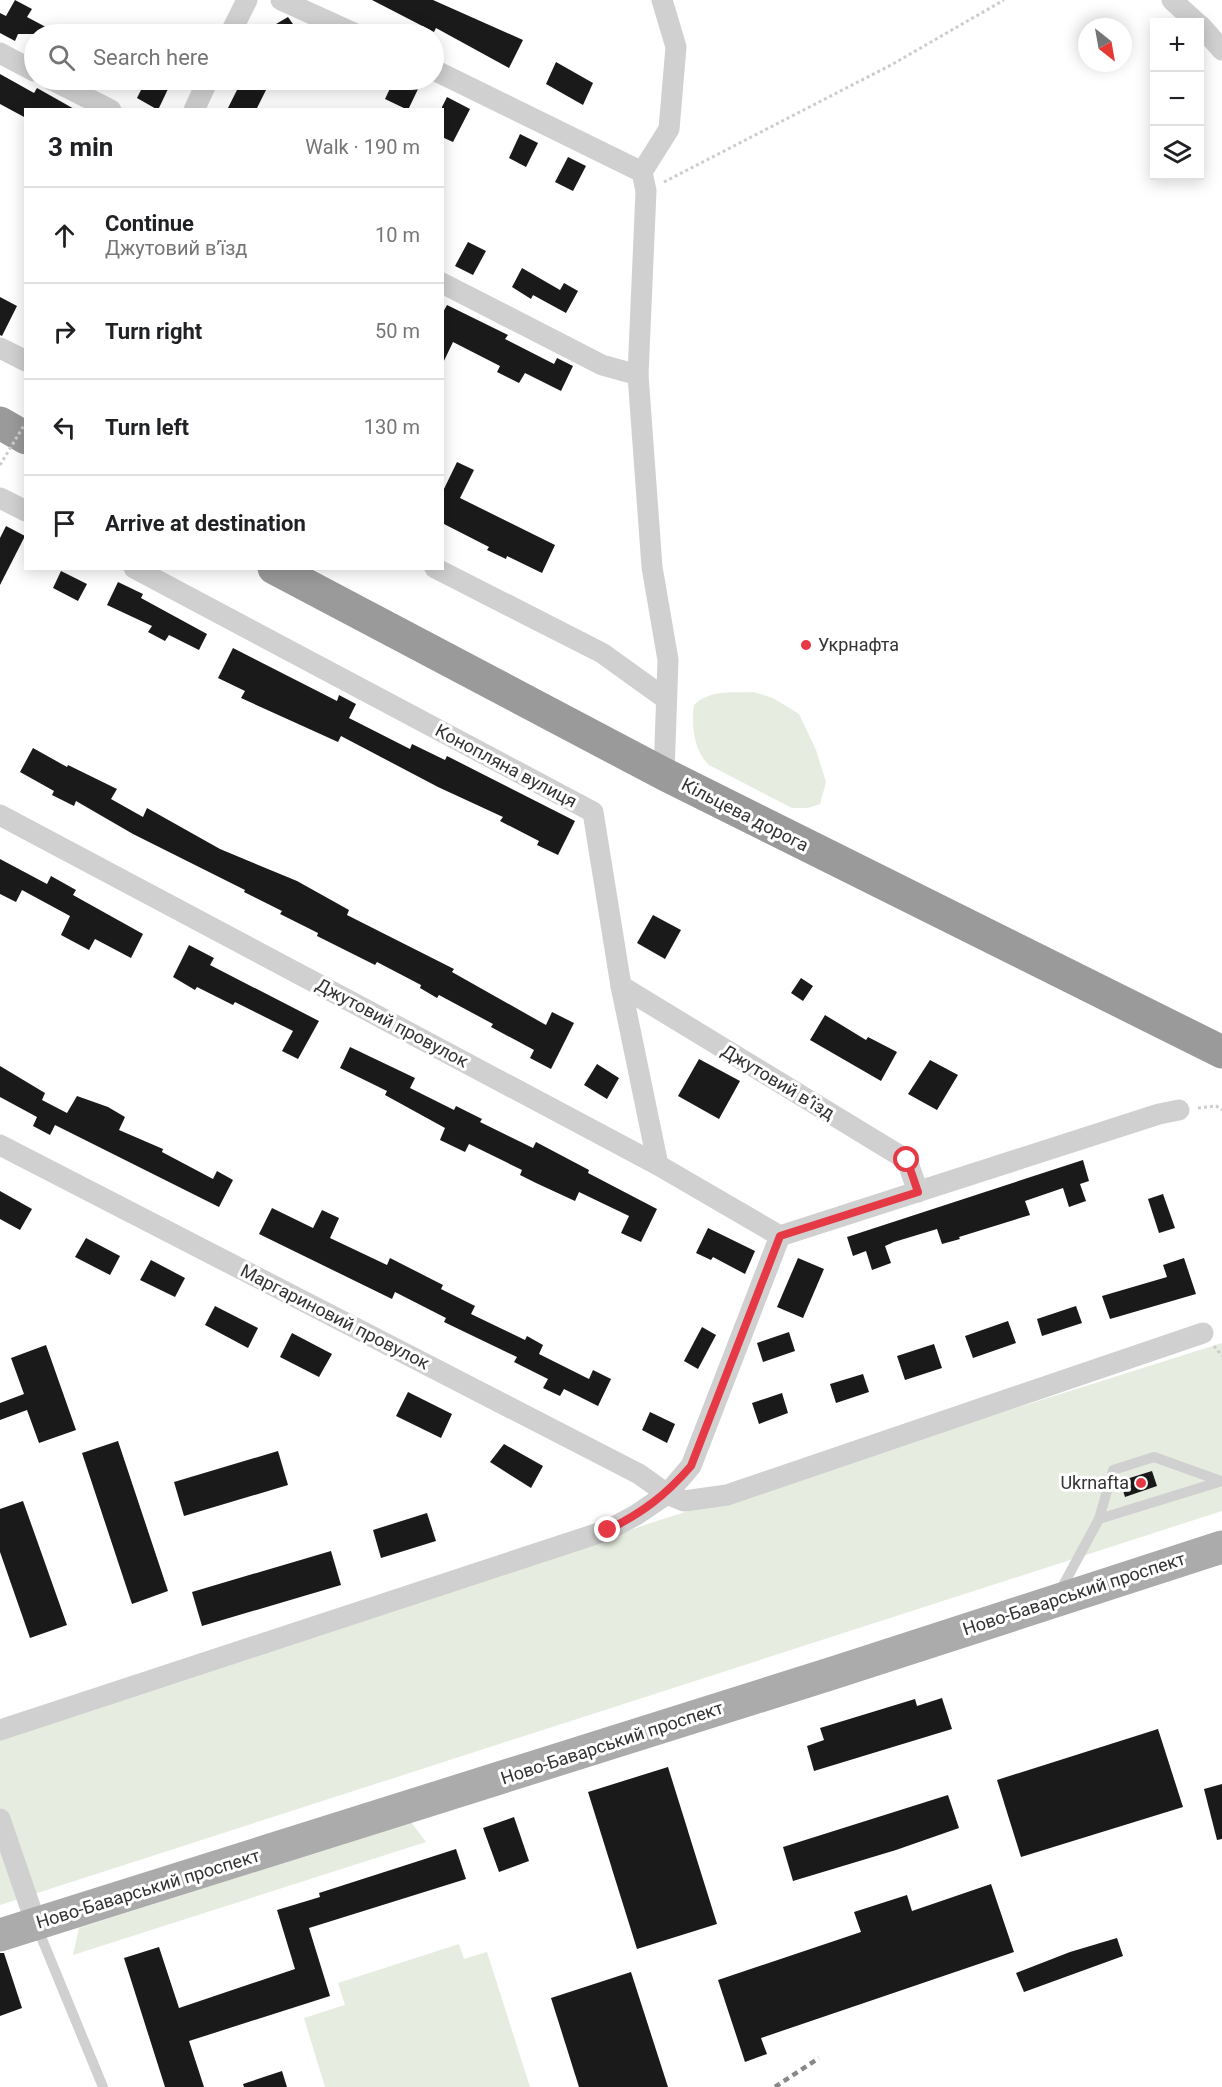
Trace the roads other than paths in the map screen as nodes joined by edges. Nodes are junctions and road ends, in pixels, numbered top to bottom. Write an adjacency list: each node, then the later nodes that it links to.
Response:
1 (247, 0): 6 (street)
2 (281, 0): 7 (street)
3 (662, 0): 17 (street)
4 (1172, 0): 5 (street)
5 (1192, 18)
6 (235, 24)
7 (334, 24)
8 (1204, 30): 9 (street)
9 (1222, 50)
10 (0, 53): 11 (street)
11 (24, 66)
12 (444, 75): 17 (street)
13 (71, 90): 15 (street)
14 (203, 90): 16 (street)
15 (107, 108)
16 (195, 108)
17 (644, 181): 21 (street)
18 (444, 284): 21 (street)
19 (0, 348): 20 (street)
20 (24, 360)
21 (638, 375): 29 (street)
22 (0, 423): 23 (highway)
23 (24, 437)
24 (0, 498): 25 (street)
25 (24, 510)
26 (138, 570): 32 (street, Конопляна вулиця)
27 (278, 570): 30 (highway, Кільцева дорога)
28 (439, 570): 29 (street)
29 (666, 699): 30 (street)
30 (664, 774): 33 (highway, Кільцева дорога)
31 (0, 815): 36 (street, Джутовий провулок)
32 (621, 986): 36 (street, Конопляна вулиця); 37 (street, Джутовий в’їзд)
33 (1222, 1052)
34 (1179, 1110): 37 (street)
35 (0, 1145): 41 (street, Маргариновий провулок)
36 (658, 1165): 38 (street, Джутовий провулок)
37 (918, 1192): 38 (street)
38 (780, 1236): 41 (street)
39 (1203, 1333): 41 (street)
40 (1222, 1481): 42 (lane); 42 (lane)
41 (667, 1494): 45 (street)
42 (1099, 1519): 44 (lane)
43 (1222, 1547): 44 (main road, Ново-Баварський проспект)
44 (1055, 1600): 47 (main road, Ново-Баварський проспект)
45 (0, 1730)
46 (0, 1819): 47 (street)
47 (36, 1924): 48 (main road, Ново-Баварський проспект); 49 (lane)
48 (0, 1935)
49 (103, 2087)

